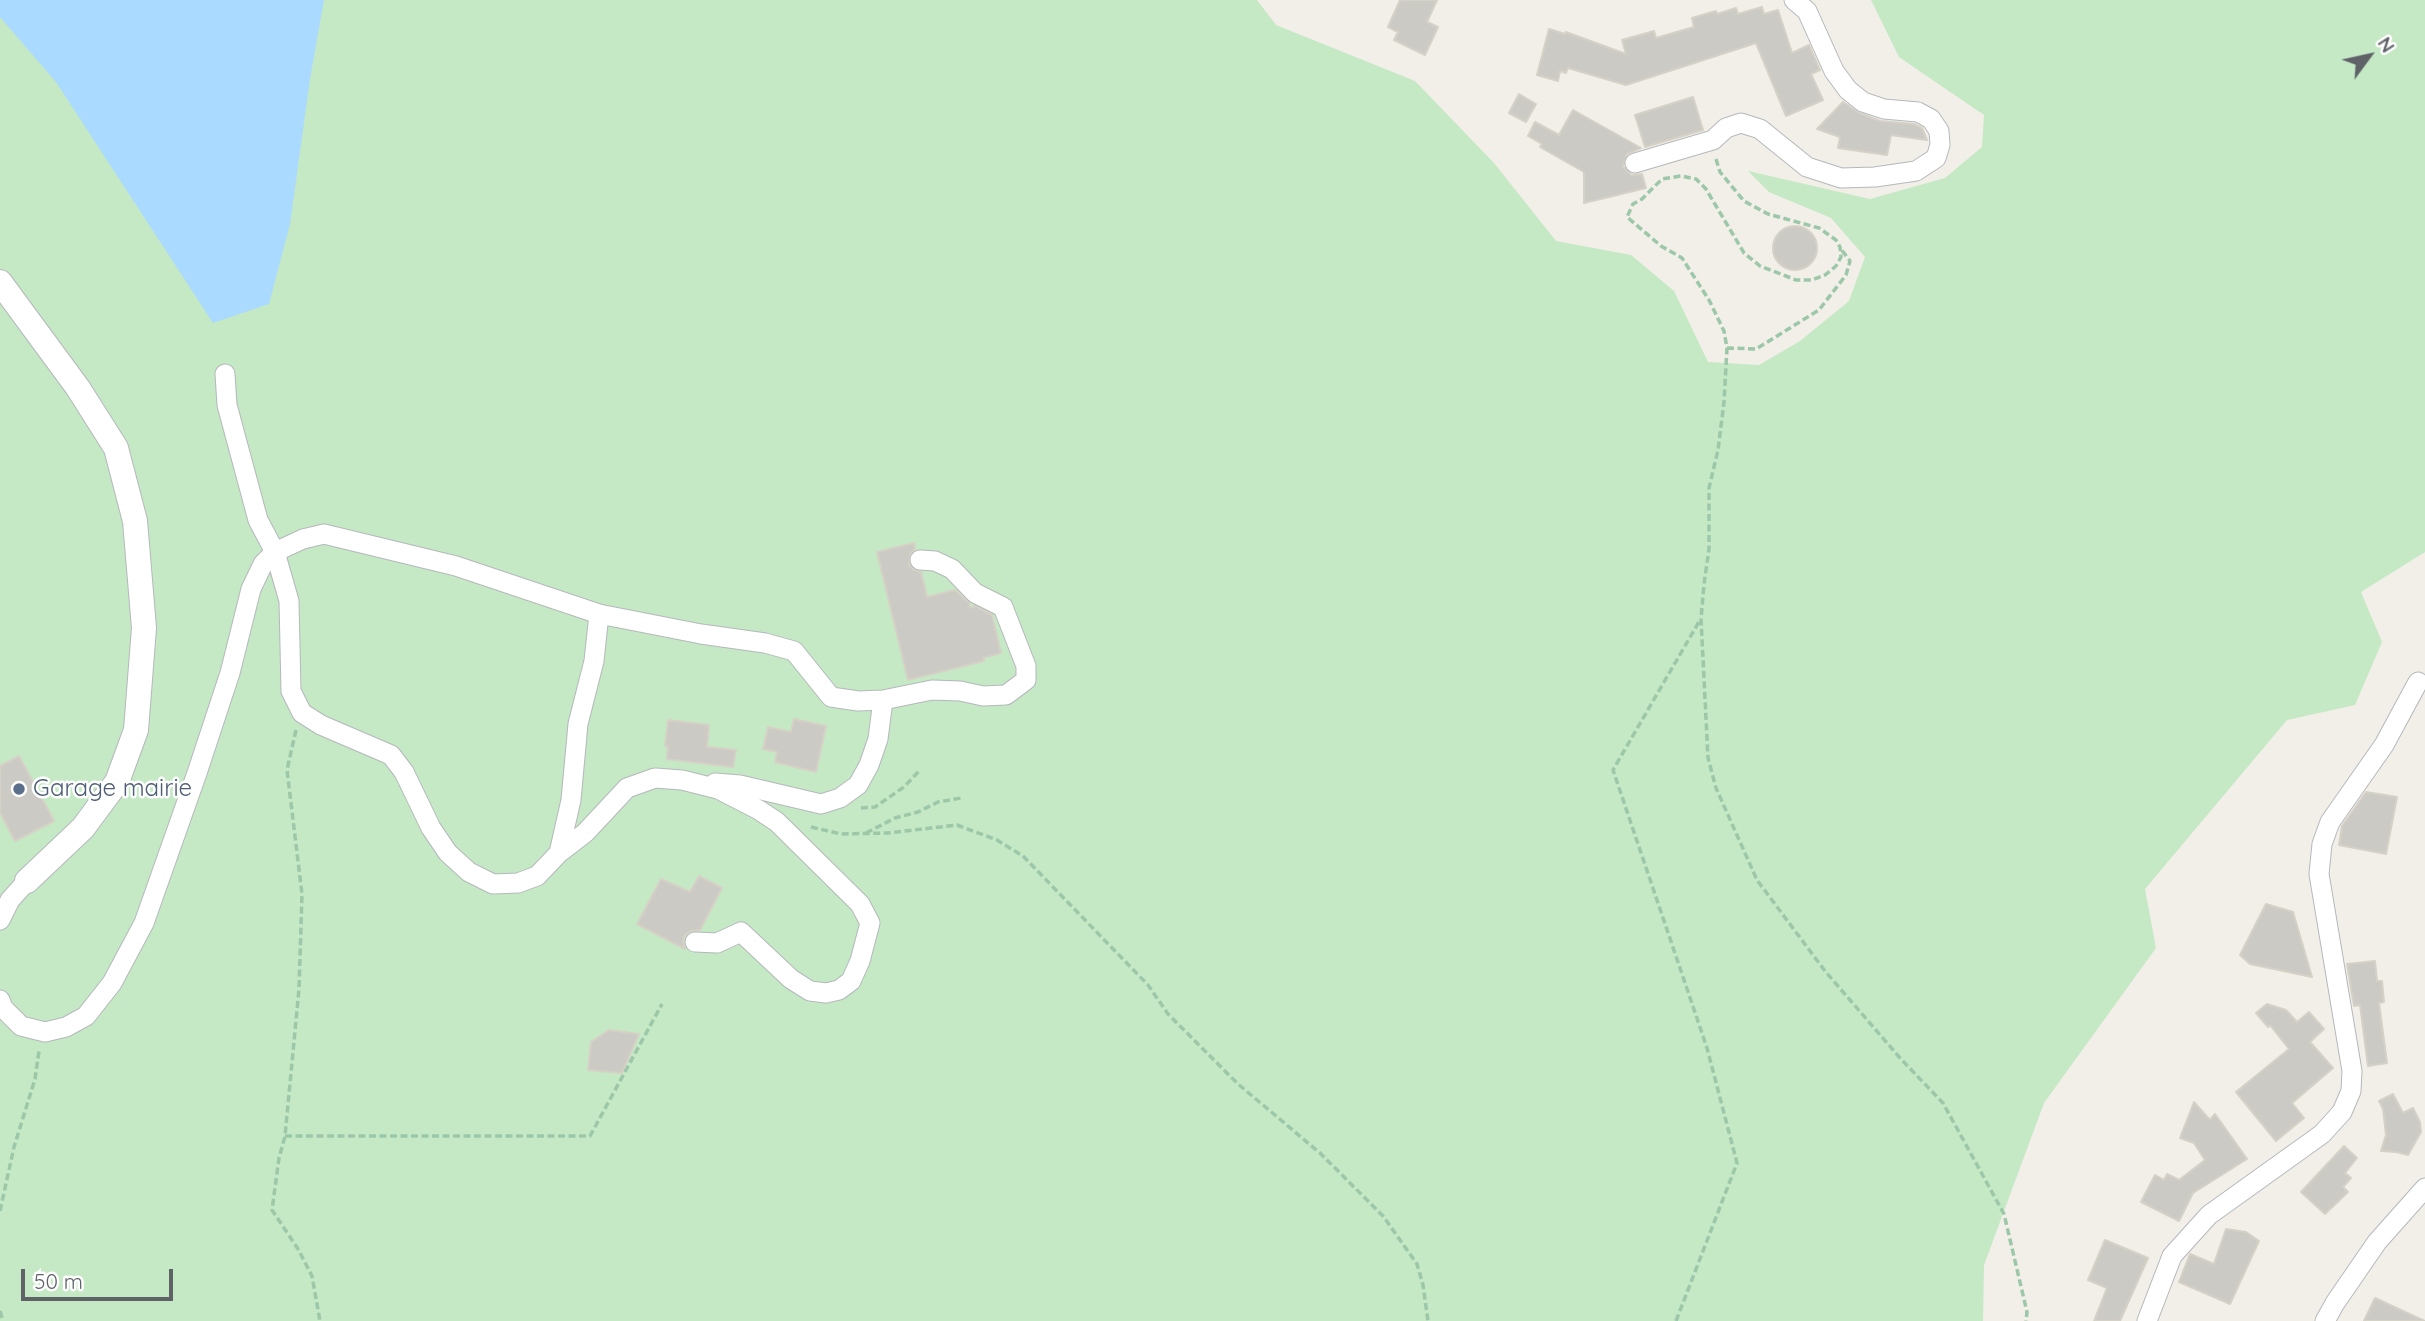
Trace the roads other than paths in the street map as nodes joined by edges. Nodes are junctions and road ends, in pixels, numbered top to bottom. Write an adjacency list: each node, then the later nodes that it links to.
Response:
1 (1794, 0): 2 (street)
2 (1635, 163)
3 (0, 282): 12 (street)
4 (225, 374): 5 (street)
5 (269, 558): 7 (street); 11 (street); 15 (street)
6 (920, 560): 9 (street)
7 (599, 614): 9 (street); 11 (street)
8 (2418, 682): 17 (street)
9 (883, 700): 10 (street)
10 (682, 780): 11 (street); 14 (street)
11 (559, 853)
12 (27, 881): 13 (street)
13 (0, 920)
14 (695, 942)
15 (0, 1000)
16 (2425, 1188): 18 (street)
17 (2147, 1321)
18 (2325, 1321)

